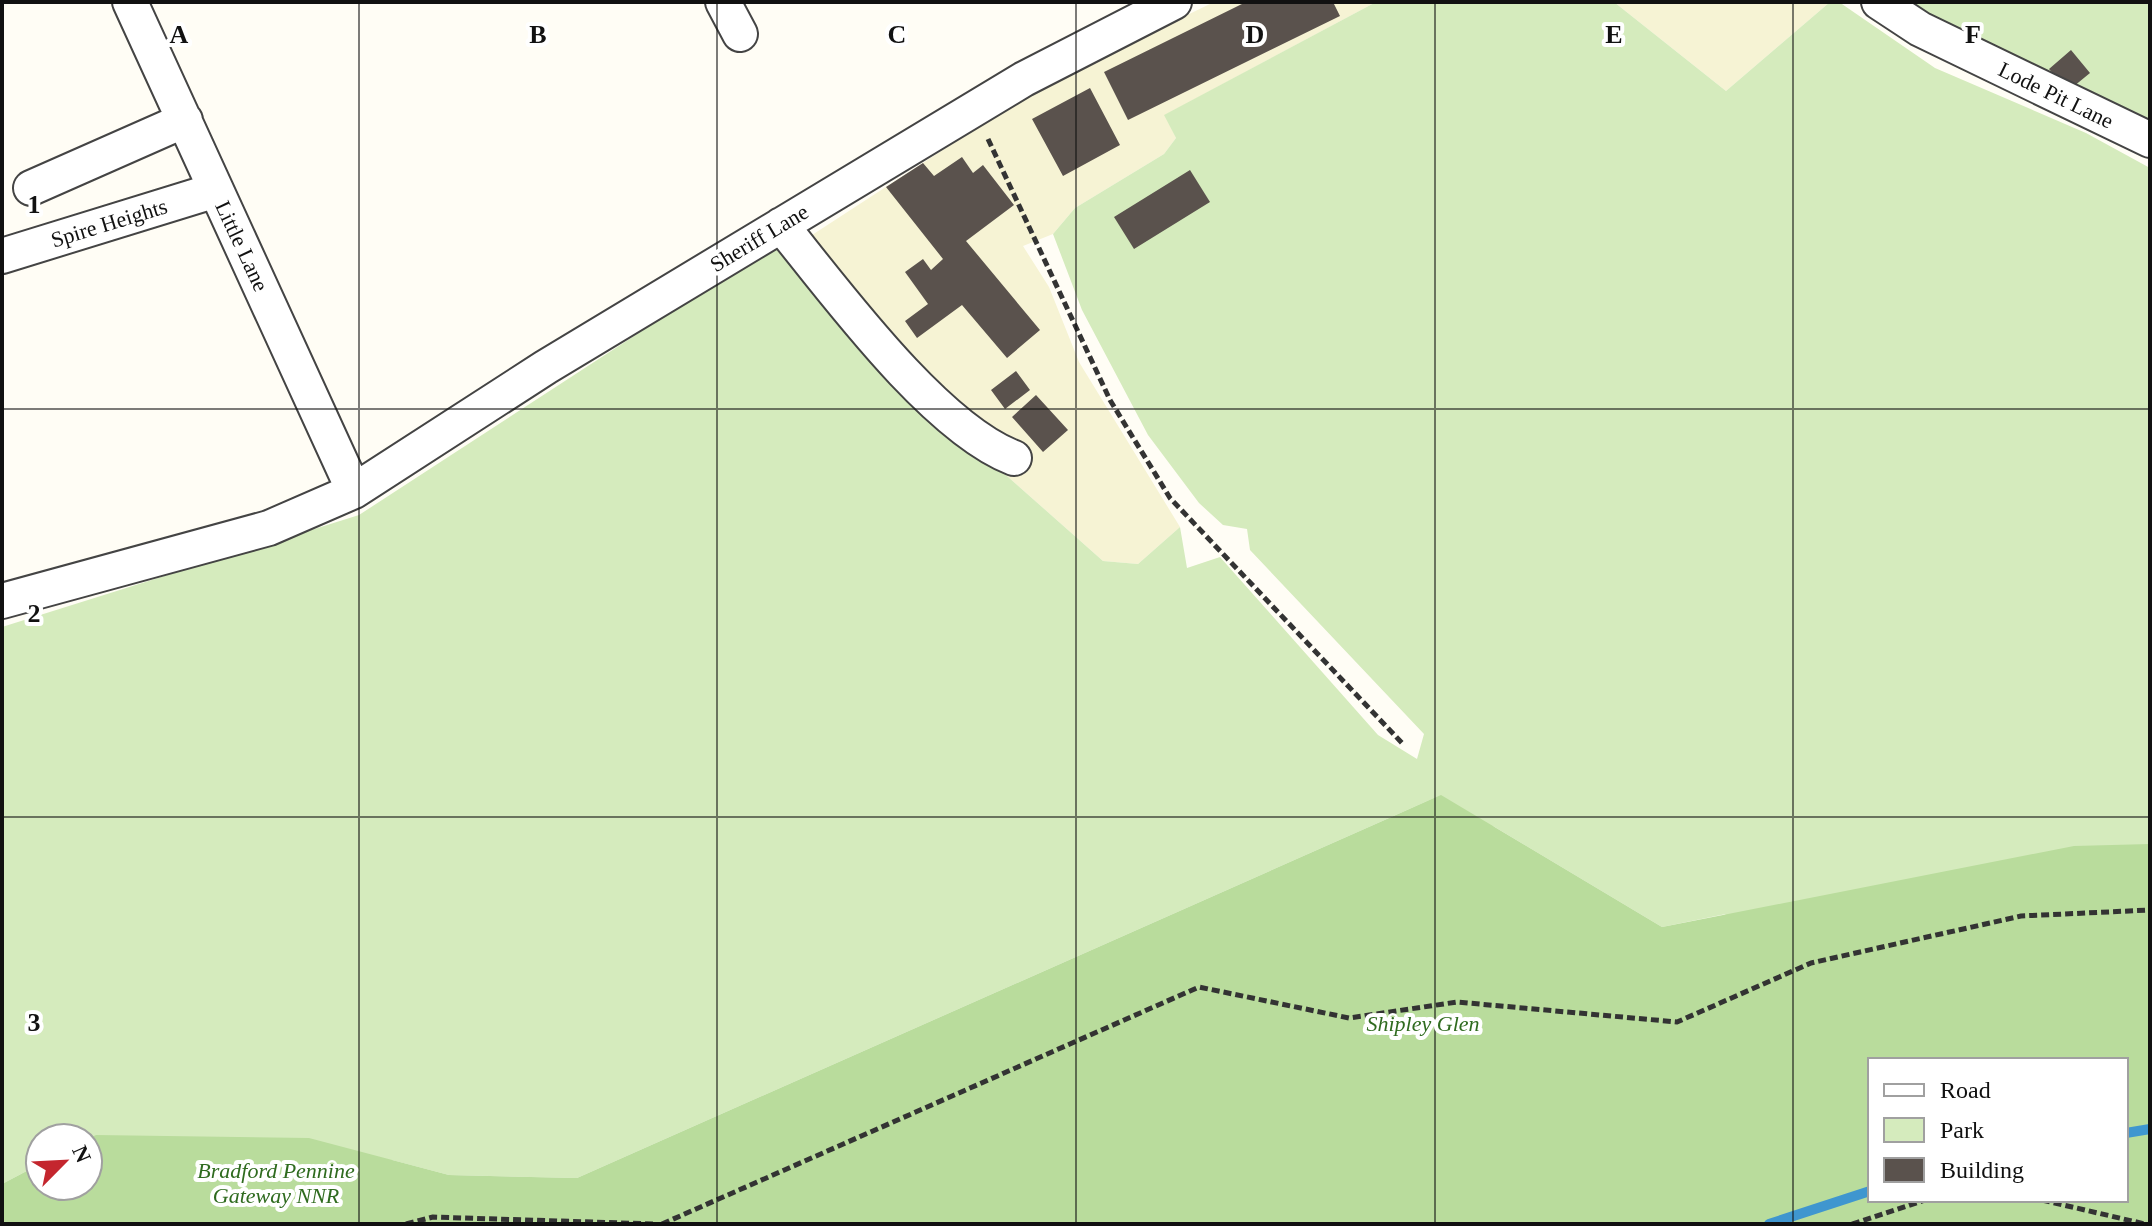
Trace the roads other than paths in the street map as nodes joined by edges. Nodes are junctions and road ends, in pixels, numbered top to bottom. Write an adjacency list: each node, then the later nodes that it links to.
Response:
1 (130, 2): 6 (street, Little Lane)
2 (723, 2): 5 (street)
3 (1174, 2): 10 (street, Sheriff Lane)
4 (1879, 2): 7 (street, Lode Pit Lane)
5 (740, 34)
6 (185, 120): 8 (street); 9 (street, Little Lane)
7 (2150, 140)
8 (31, 188)
9 (216, 190): 11 (street, Spire Heights); 13 (street, Little Lane)
10 (781, 225): 12 (street); 13 (street, Sheriff Lane)
11 (2, 256)
12 (1014, 458)
13 (354, 491): 14 (street, Sheriff Lane)
14 (2, 601)

